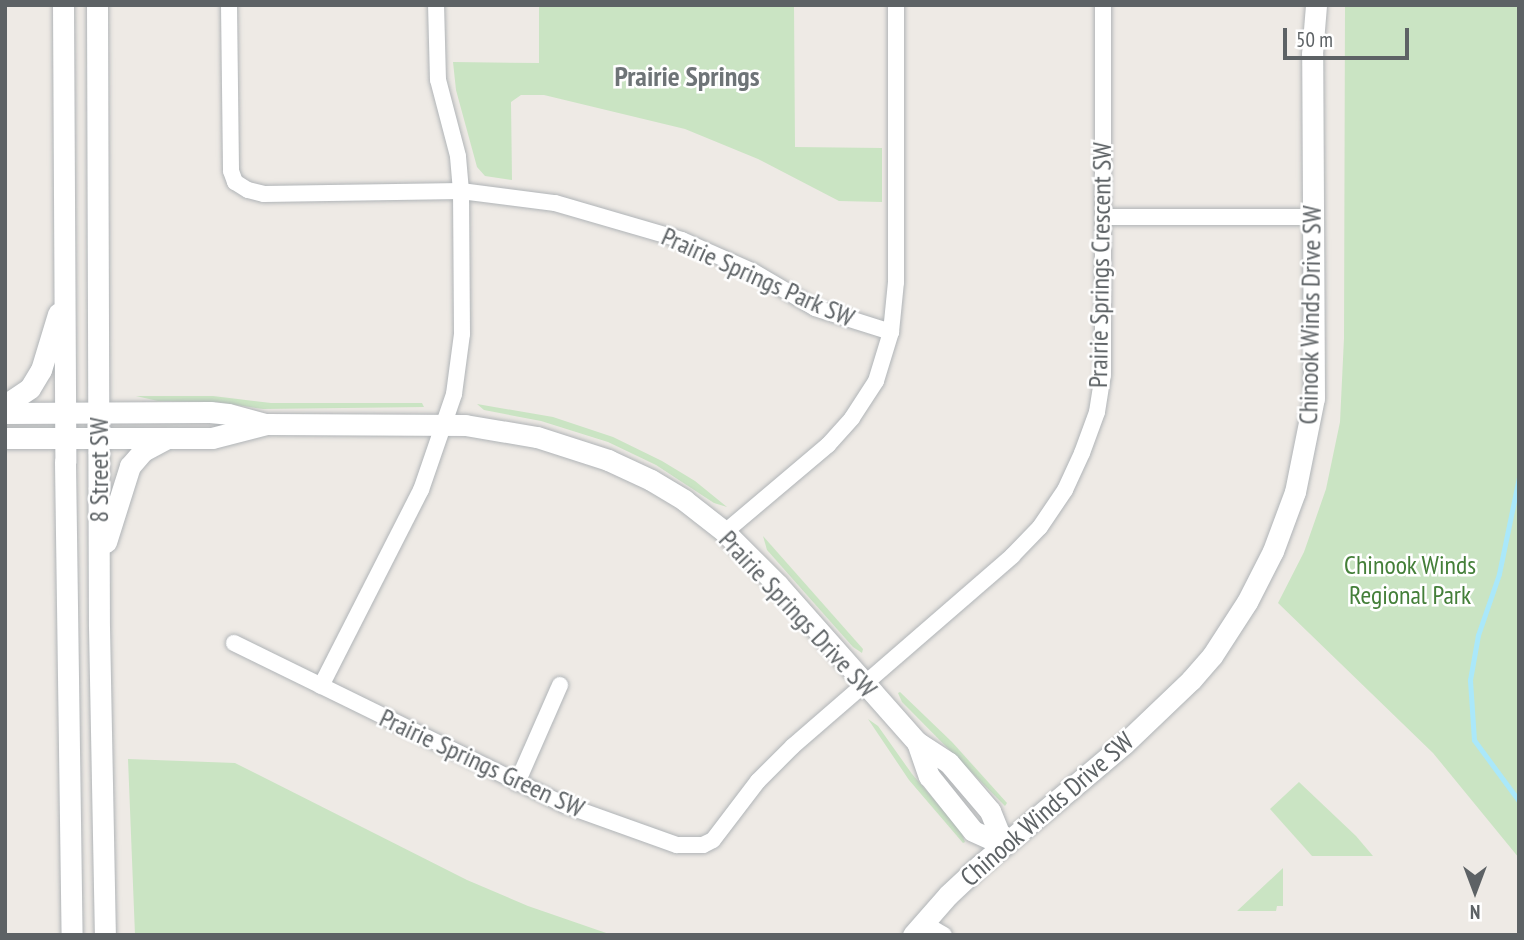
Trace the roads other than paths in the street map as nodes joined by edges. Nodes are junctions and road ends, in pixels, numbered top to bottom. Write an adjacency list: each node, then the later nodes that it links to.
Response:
1 (63, 5): 11 (street, 8 Street SW)
2 (97, 5): 16 (street, 8 Street SW)
3 (229, 5): 8 (street, Prairie Springs Park SW)
4 (436, 5): 8 (street)
5 (896, 5): 12 (street)
6 (1102, 5): 9 (street, Prairie Springs Crescent SW)
7 (1316, 5): 10 (street, Chinook Winds Drive SW)
8 (461, 191): 12 (street, Prairie Springs Park SW); 18 (street)
9 (1103, 217): 10 (street); 26 (street, Prairie Springs Crescent SW)
10 (1313, 217): 30 (street, Chinook Winds Drive SW)
11 (64, 288): 13 (street); 15 (street, 8 Street SW)
12 (891, 332): 23 (street)
13 (5, 405)
14 (5, 412): 15 (street, Prairie Springs Drive SW)
15 (65, 412): 16 (street, Prairie Springs Drive SW); 20 (street, 8 Street SW)
16 (98, 412): 17 (street, Prairie Springs Drive SW); 21 (street, 8 Street SW)
17 (265, 424): 18 (street, Prairie Springs Drive SW); 22 (street, Prairie Springs Drive SW)
18 (445, 425): 23 (street, Prairie Springs Drive SW); 28 (street)
19 (5, 438): 20 (street, Prairie Springs Drive SW)
20 (65, 438): 21 (street, Prairie Springs Drive SW); 32 (street, 8 Street SW)
21 (98, 438): 22 (street, Prairie Springs Drive SW); 24 (street, 8 Street SW)
22 (169, 438): 24 (street)
23 (725, 531): 26 (street, Prairie Springs Drive SW)
24 (99, 567): 33 (street, 8 Street SW)
25 (234, 643): 28 (street, Prairie Springs Green SW)
26 (864, 684): 29 (street, Prairie Springs Green SW); 30 (street, Prairie Springs Drive SW)
27 (560, 685): 29 (street)
28 (321, 686): 29 (street, Prairie Springs Green SW)
29 (517, 783)
30 (1004, 845): 31 (street, Chinook Winds Drive SW)
31 (918, 929): 34 (street)
32 (72, 935)
33 (105, 935)
34 (944, 935)

